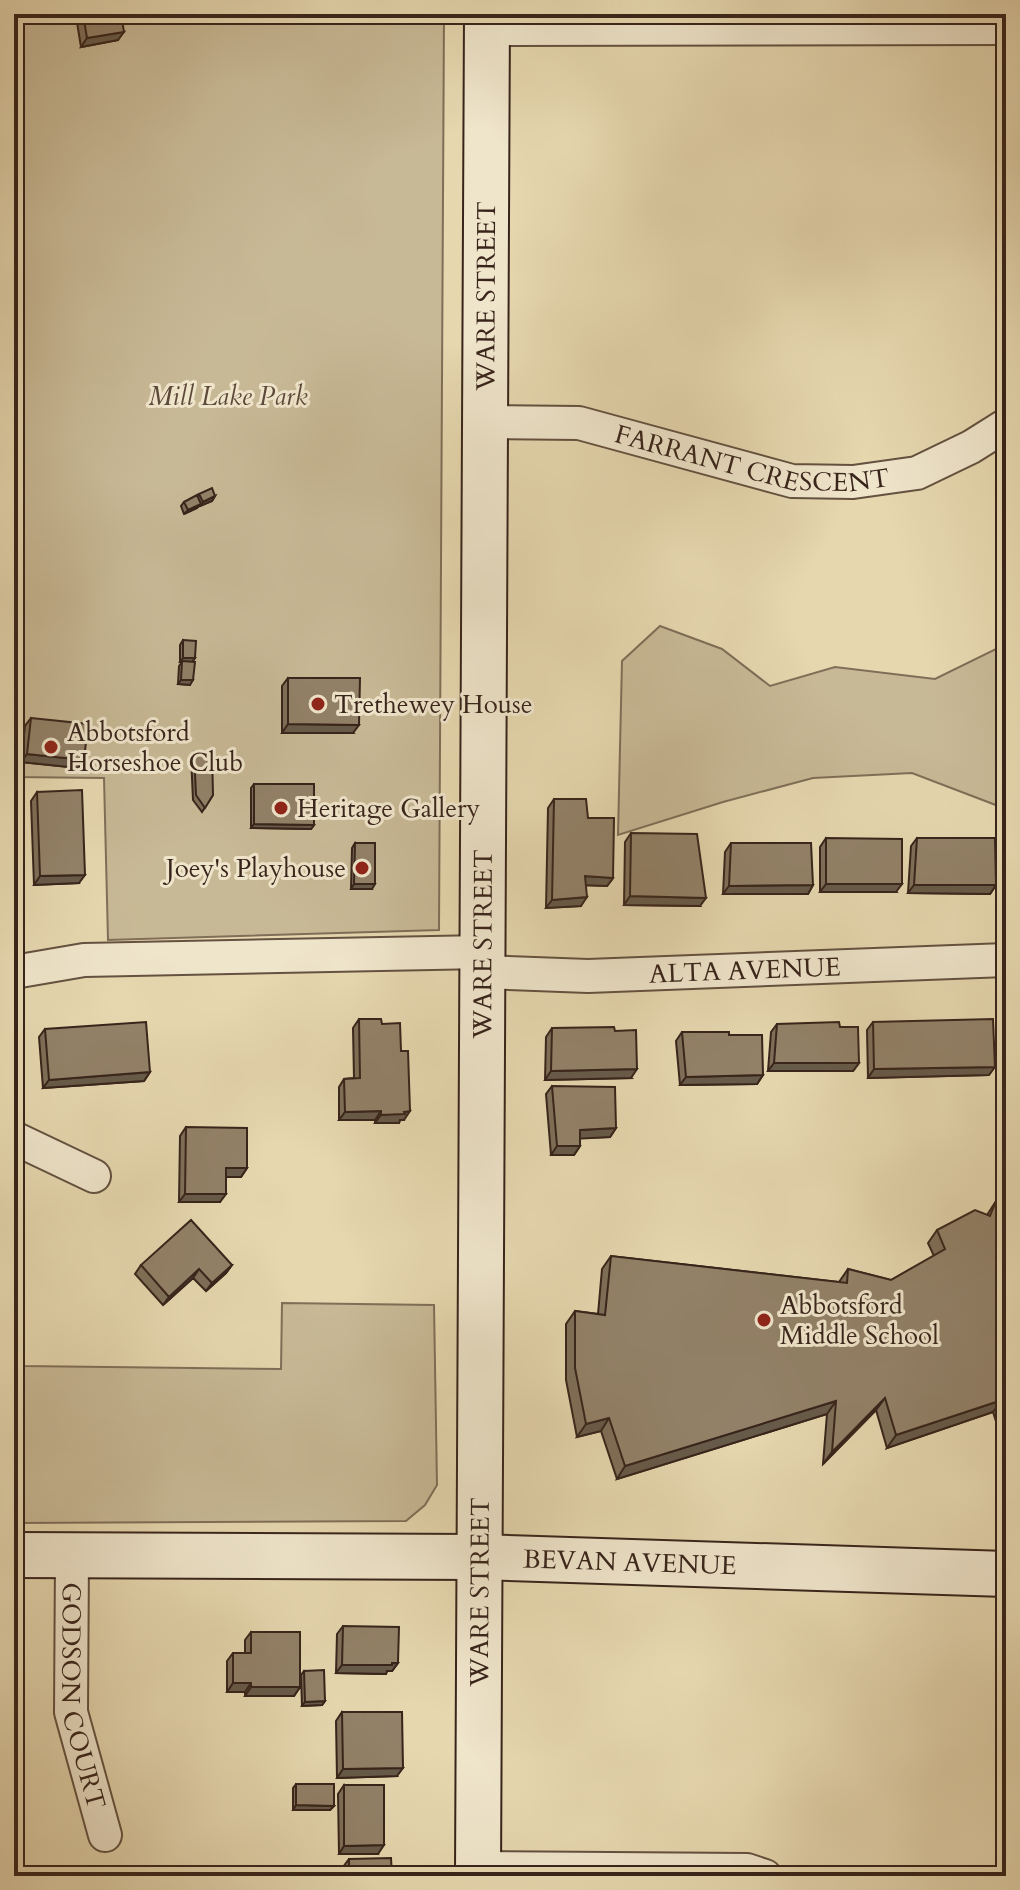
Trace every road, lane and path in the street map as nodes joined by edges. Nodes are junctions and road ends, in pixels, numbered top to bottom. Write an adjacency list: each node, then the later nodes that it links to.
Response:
1 (487, 22): 2 (street); 3 (main road, WARE STREET)
2 (1006, 28)
3 (485, 422): 4 (street, FARRANT CRESCENT); 6 (main road, WARE STREET)
4 (1006, 425)
5 (1006, 960): 6 (street, ALTA AVENUE)
6 (483, 962): 7 (street, ALTA AVENUE); 12 (main road, WARE STREET)
7 (14, 972)
8 (14, 1138): 9 (street)
9 (94, 1176)
10 (14, 1555): 11 (main road, BEVAN AVENUE)
11 (72, 1555): 12 (main road, BEVAN AVENUE); 14 (street, GODSON COURT)
12 (479, 1557): 13 (main road, BEVAN AVENUE); 15 (main road, WARE STREET)
13 (1006, 1574)
14 (105, 1835)
15 (478, 1872): 16 (street)
16 (765, 1876)

